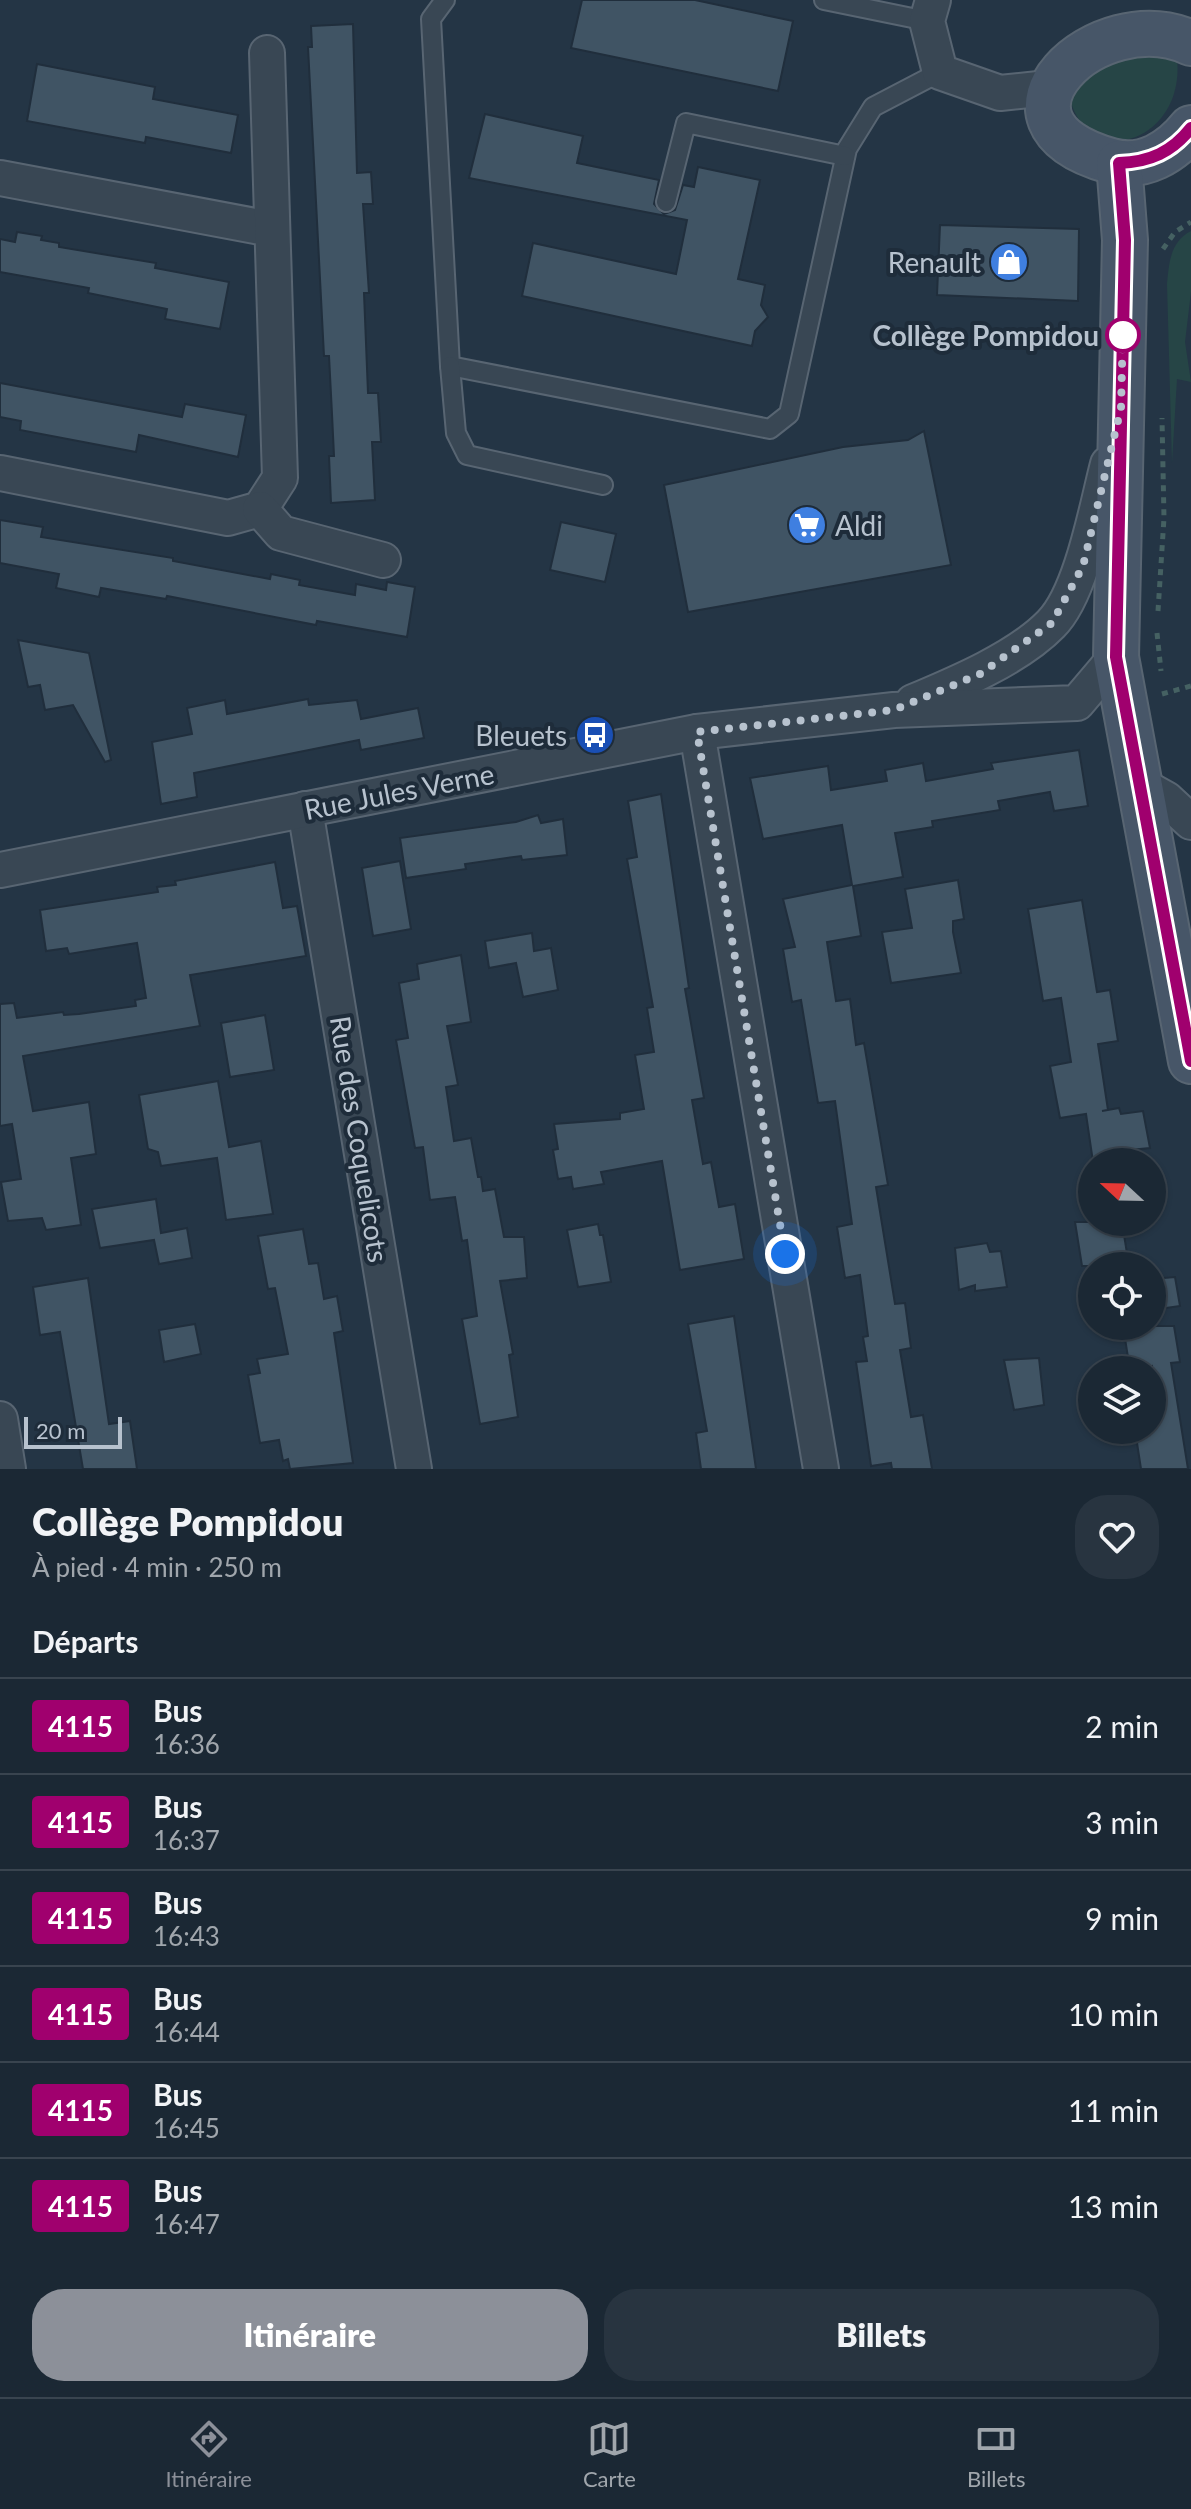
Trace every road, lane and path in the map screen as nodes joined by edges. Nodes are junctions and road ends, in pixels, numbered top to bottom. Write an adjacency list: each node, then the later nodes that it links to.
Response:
1 (445, 0): 16 (lane)
2 (824, 0): 3 (lane)
3 (930, 11): 6 (street)
4 (1178, 23): 7 (main road)
5 (267, 53): 14 (street)
6 (940, 72): 7 (street); 9 (lane)
7 (1048, 88): 10 (main road)
8 (1191, 128): 10 (main road)
9 (845, 156): 12 (lane); 16 (lane)
10 (1119, 163): 17 (main road)
11 (0, 178): 14 (street)
12 (666, 202)
13 (1191, 222): 15 (path)
14 (271, 229): 20 (street)
15 (1161, 263)
16 (450, 366): 19 (lane)
17 (1141, 409): 22 (path); 24 (main road); 29 (street, Rue Jules Verne)
18 (0, 473): 20 (street)
19 (603, 485)
20 (260, 509): 21 (street)
21 (383, 560)
22 (1158, 616)
23 (1157, 630): 26 (path)
24 (1116, 657): 27 (street); 31 (main road)
25 (1191, 686): 26 (path)
26 (1162, 694): 28 (path)
27 (1077, 703): 29 (street, Rue Jules Verne); 34 (street)
28 (1165, 709)
29 (894, 710): 30 (street, Rue Jules Verne)
30 (697, 732): 32 (street, Rue Jules Verne); 40 (street)
31 (1139, 784): 33 (street); 34 (main road)
32 (305, 809): 35 (street, Rue Jules Verne); 39 (street, Rue des Coquelicots)
33 (1191, 822)
34 (1151, 853): 36 (main road)
35 (0, 870)
36 (1191, 1061)
37 (0, 1419): 38 (street)
38 (8, 1469)
39 (414, 1469)
40 (821, 1469)

